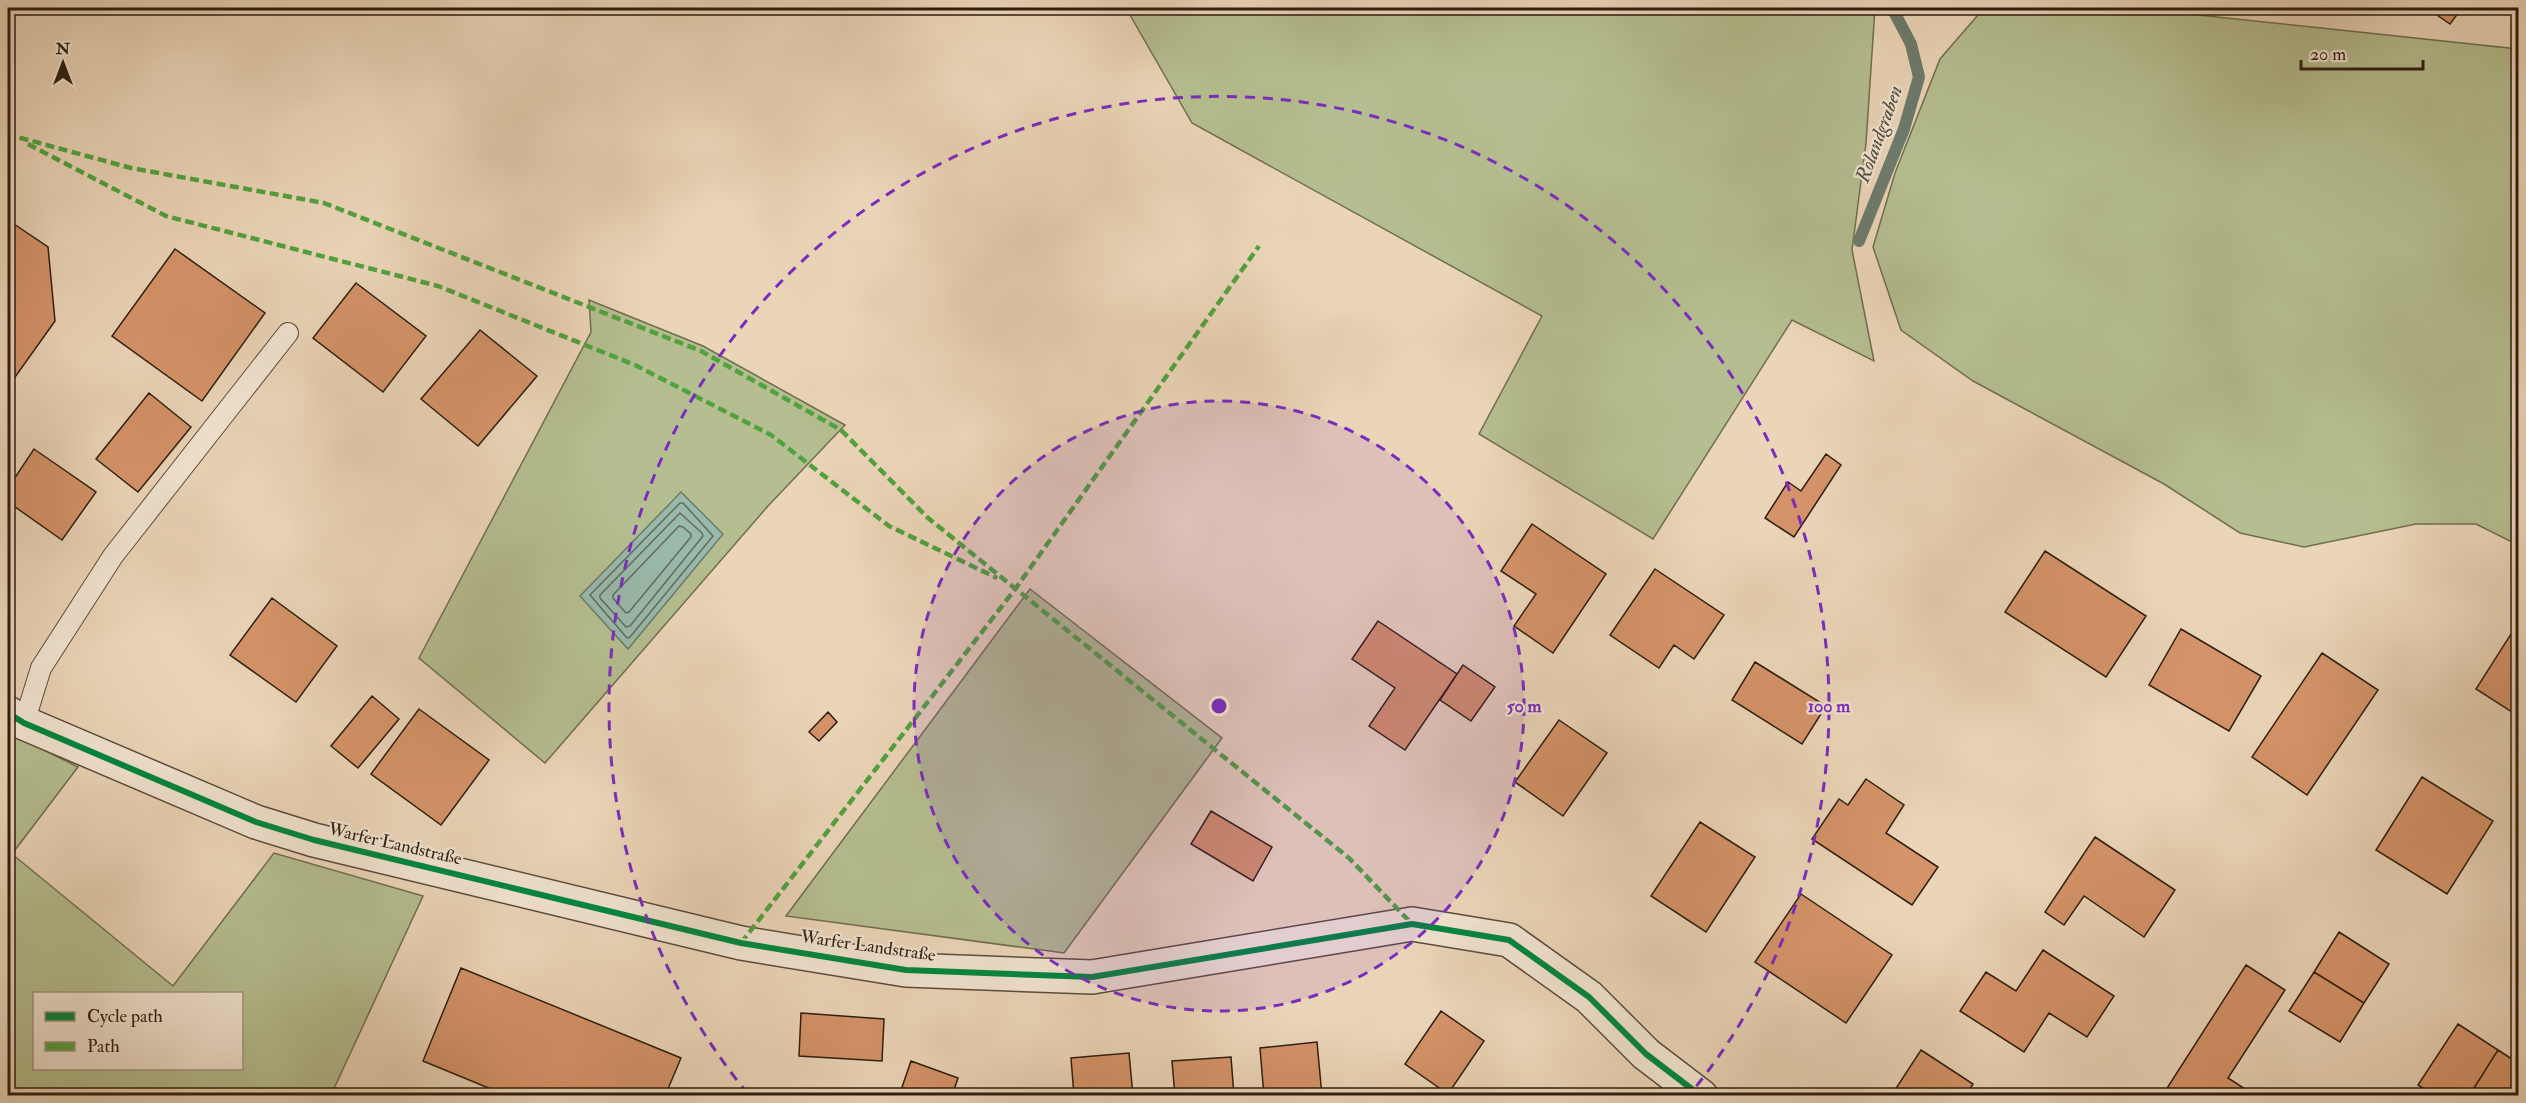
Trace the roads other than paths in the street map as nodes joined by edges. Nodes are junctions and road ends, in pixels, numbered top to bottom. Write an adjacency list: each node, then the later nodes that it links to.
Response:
1 (288, 333): 2 (lane)
2 (16, 718): 3 (street, Warfer Landstraße)
3 (1701, 1095)

